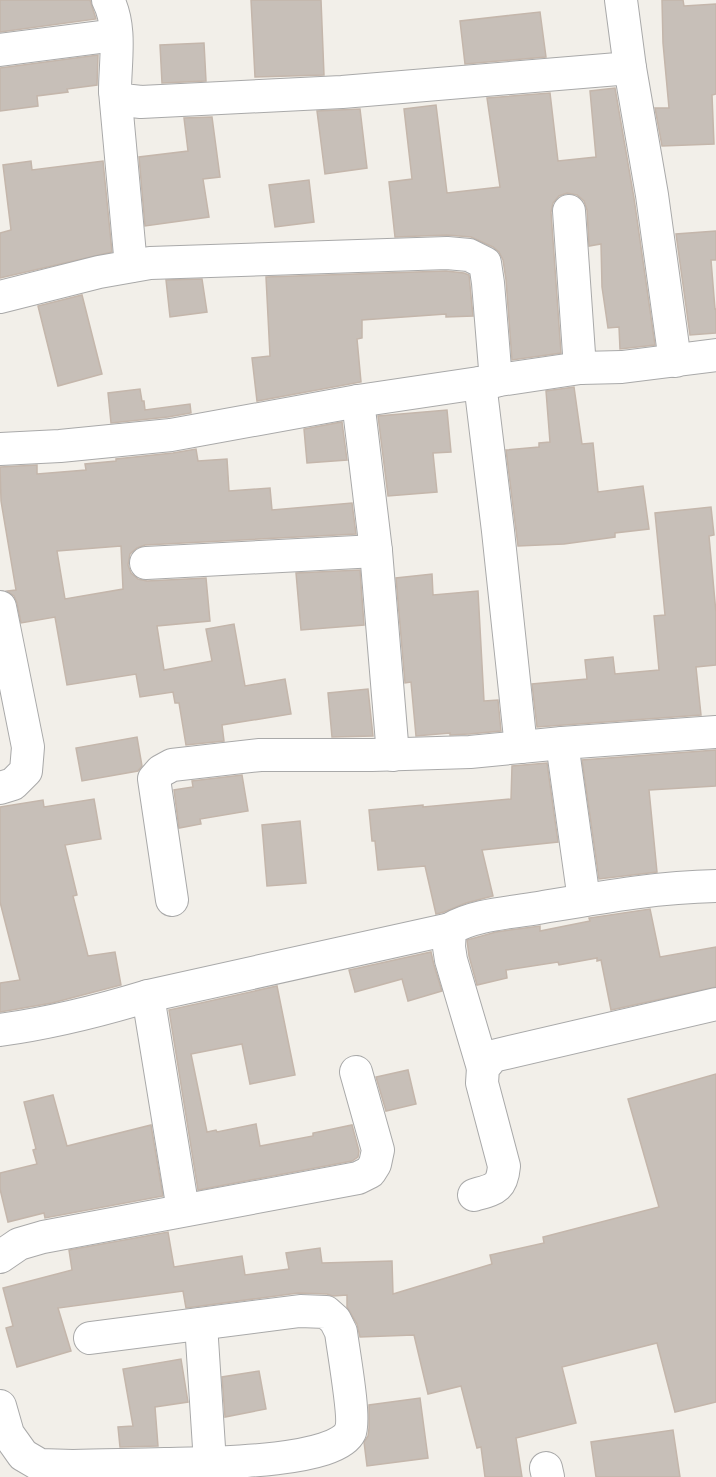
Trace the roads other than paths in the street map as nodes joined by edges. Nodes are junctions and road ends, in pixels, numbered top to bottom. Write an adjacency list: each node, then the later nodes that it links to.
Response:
1 (108, 0): 3 (street)
2 (621, 0): 5 (street)
3 (116, 35): 4 (street); 6 (street)
4 (0, 50)
5 (630, 68): 6 (street); 11 (street)
6 (115, 91): 8 (street)
7 (568, 211): 12 (street)
8 (131, 266): 9 (street); 13 (street)
9 (0, 297)
10 (716, 356): 11 (street)
11 (675, 361): 12 (street)
12 (580, 368): 13 (street)
13 (488, 382): 14 (street); 21 (street)
14 (358, 401): 15 (street); 16 (street)
15 (0, 448)
16 (376, 551): 17 (street); 22 (street)
17 (146, 563)
18 (0, 607): 23 (street)
19 (716, 732): 20 (street)
20 (562, 742): 21 (street); 26 (street)
21 (520, 747): 22 (street)
22 (393, 755): 25 (street)
23 (0, 788)
24 (716, 886): 26 (street)
25 (171, 900)
26 (584, 900): 27 (street)
27 (450, 929): 28 (street); 31 (street)
28 (148, 996): 30 (street); 34 (street)
29 (716, 1004): 31 (street)
30 (0, 1030)
31 (483, 1068): 33 (street)
32 (356, 1072): 34 (street)
33 (474, 1195)
34 (183, 1210): 35 (street)
35 (0, 1257)
36 (201, 1324): 37 (street); 39 (street); 39 (street)
37 (90, 1338)
38 (0, 1406): 40 (street)
39 (210, 1463): 40 (street)
40 (80, 1471)

